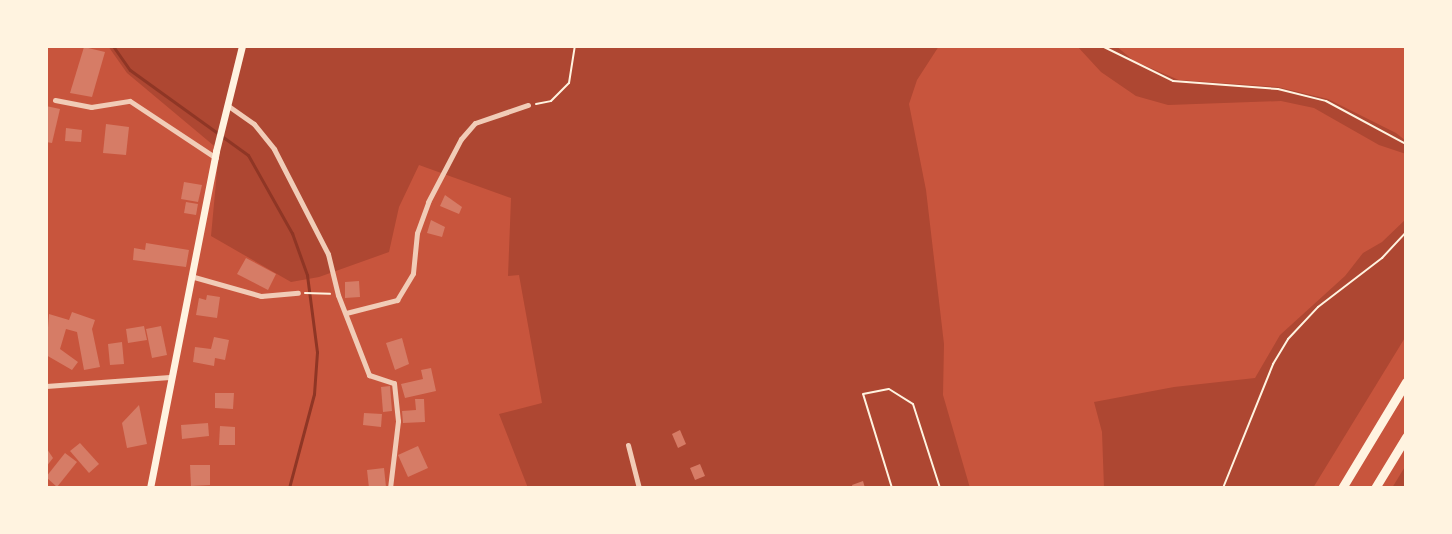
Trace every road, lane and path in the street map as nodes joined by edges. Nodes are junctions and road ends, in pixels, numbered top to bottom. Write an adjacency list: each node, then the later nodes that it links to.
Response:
1 (242, 46): 5 (main road)
2 (575, 46): 6 (path)
3 (1102, 46): 7 (path)
4 (55, 100): 8 (street)
5 (227, 105): 8 (main road); 13 (street)
6 (528, 105): 13 (street)
7 (1406, 144)
8 (216, 155): 10 (main road)
9 (1406, 232): 24 (path)
10 (194, 277): 11 (street); 14 (main road)
11 (298, 293): 12 (path)
12 (326, 293)
13 (346, 314): 20 (street)
14 (170, 377): 16 (street); 19 (main road)
15 (1406, 382): 25 (highway)
16 (46, 386)
17 (1406, 437): 26 (highway)
18 (628, 445): 21 (street)
19 (150, 488)
20 (390, 488)
21 (639, 488)
22 (892, 488): 23 (path)
23 (940, 488)
24 (1223, 488)
25 (1342, 488)
26 (1375, 488)

